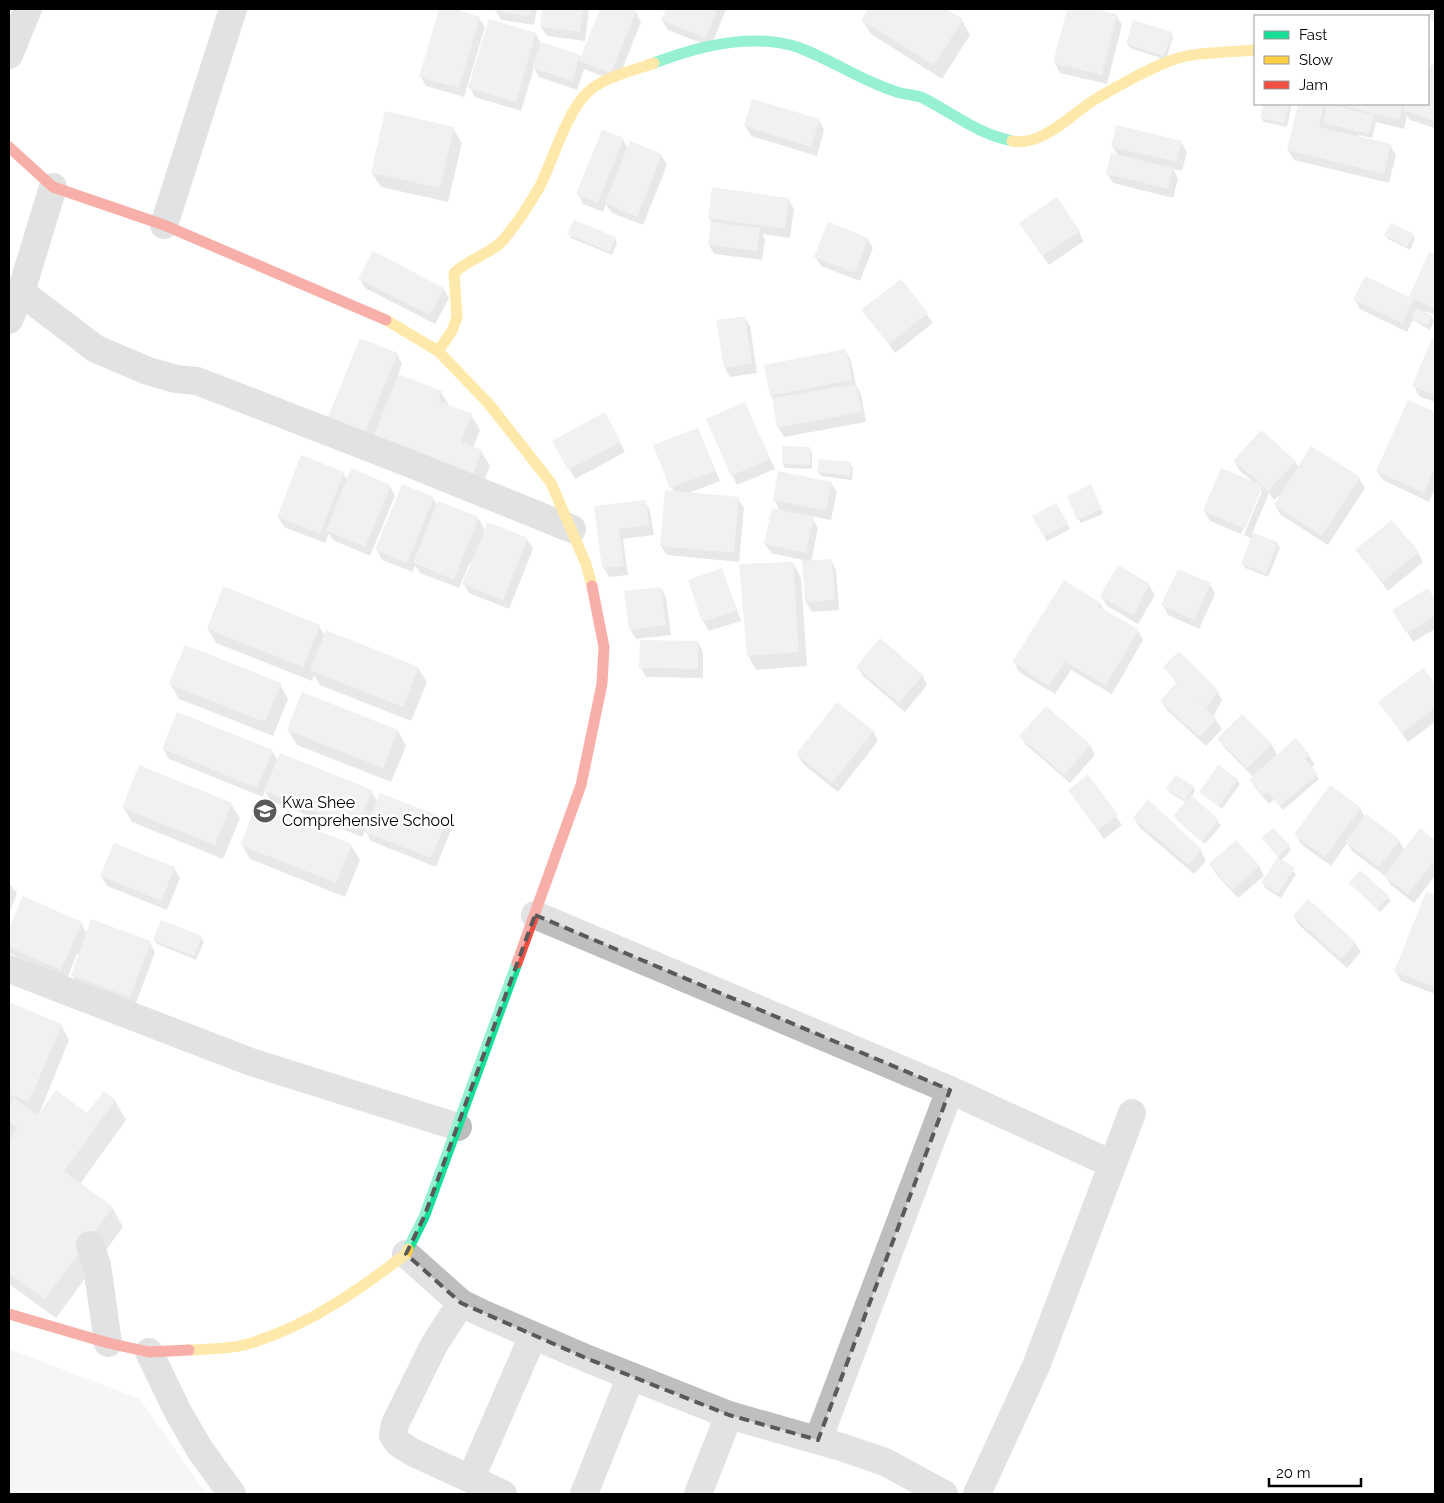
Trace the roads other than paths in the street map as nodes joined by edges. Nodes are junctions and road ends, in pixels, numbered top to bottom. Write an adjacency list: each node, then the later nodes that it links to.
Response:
1 (28, 9): 4 (street)
2 (233, 9): 7 (street)
3 (1254, 50): 10 (street)
4 (9, 55)
5 (9, 147): 6 (street)
6 (53, 187): 7 (street); 8 (street)
7 (164, 225): 10 (street)
8 (21, 292): 9 (street); 11 (street)
9 (9, 320)
10 (438, 350): 11 (street)
11 (572, 529): 12 (street)
12 (535, 915): 14 (street); 16 (street)
13 (9, 969): 16 (street)
14 (950, 1090): 17 (street); 27 (street)
15 (1132, 1113): 17 (street)
16 (458, 1127): 19 (street)
17 (1112, 1164): 34 (street)
18 (90, 1245): 23 (street)
19 (406, 1254): 20 (street); 24 (street)
20 (461, 1303): 22 (street); 28 (street)
21 (9, 1314): 23 (street)
22 (533, 1336): 25 (street); 28 (street)
23 (108, 1343): 24 (street)
24 (149, 1352): 29 (street)
25 (631, 1376): 26 (street); 31 (street)
26 (729, 1415): 27 (street); 32 (street)
27 (818, 1440): 33 (street)
28 (471, 1478): 30 (street)
29 (232, 1494)
30 (503, 1494)
31 (584, 1494)
32 (698, 1494)
33 (944, 1494)
34 (977, 1494)

